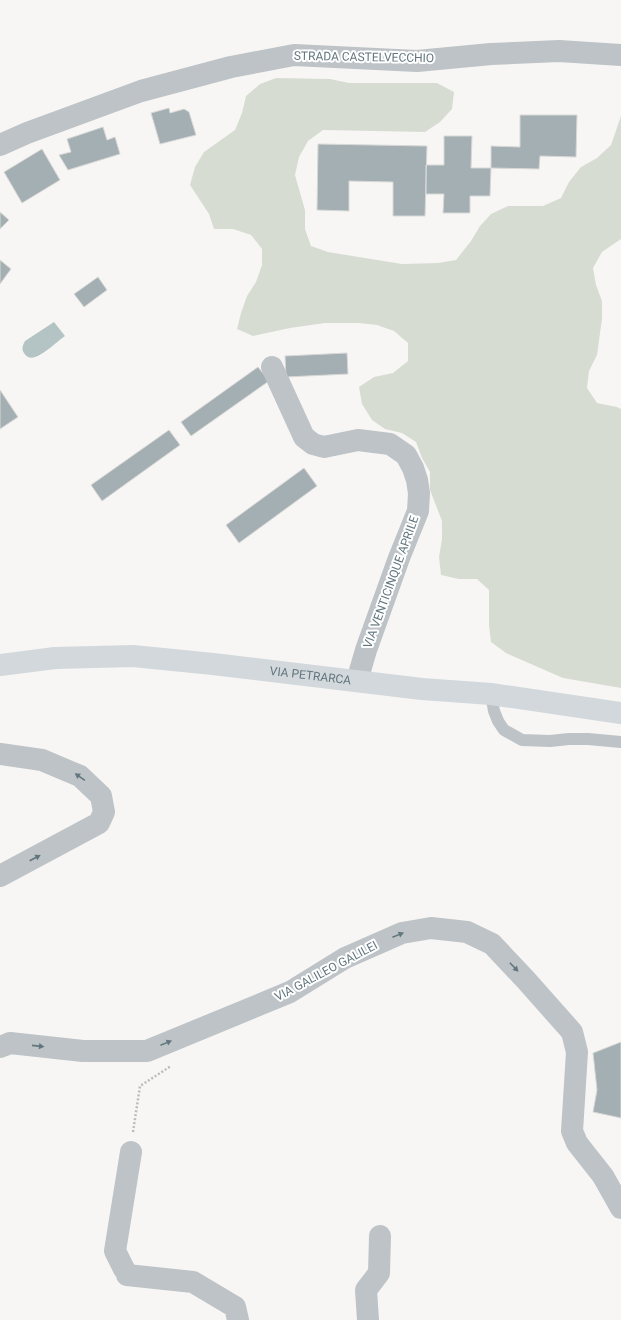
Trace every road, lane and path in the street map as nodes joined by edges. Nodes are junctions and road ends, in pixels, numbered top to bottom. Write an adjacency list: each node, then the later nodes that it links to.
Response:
1 (621, 54): 2 (street, STRADA CASTELVECCHIO)
2 (0, 145)
3 (272, 367): 5 (street, VIA VENTICINQUE APRILE)
4 (0, 664): 5 (street, VIA PETRARCA)
5 (357, 681): 6 (street, VIA PETRARCA)
6 (491, 694): 7 (street, VIA PETRARCA); 8 (lane)
7 (621, 712)
8 (621, 742)
9 (0, 754): 10 (street, one-way to 9)
10 (0, 876)
11 (169, 1042): 12 (street, VIA GALILEO GALILEI, one-way to 11); 13 (path); 14 (street, VIA GALILEO GALILEI, one-way to 14)
12 (0, 1048)
13 (131, 1152): 16 (street)
14 (621, 1208)
15 (380, 1236): 17 (street)
16 (238, 1320)
17 (368, 1320)

